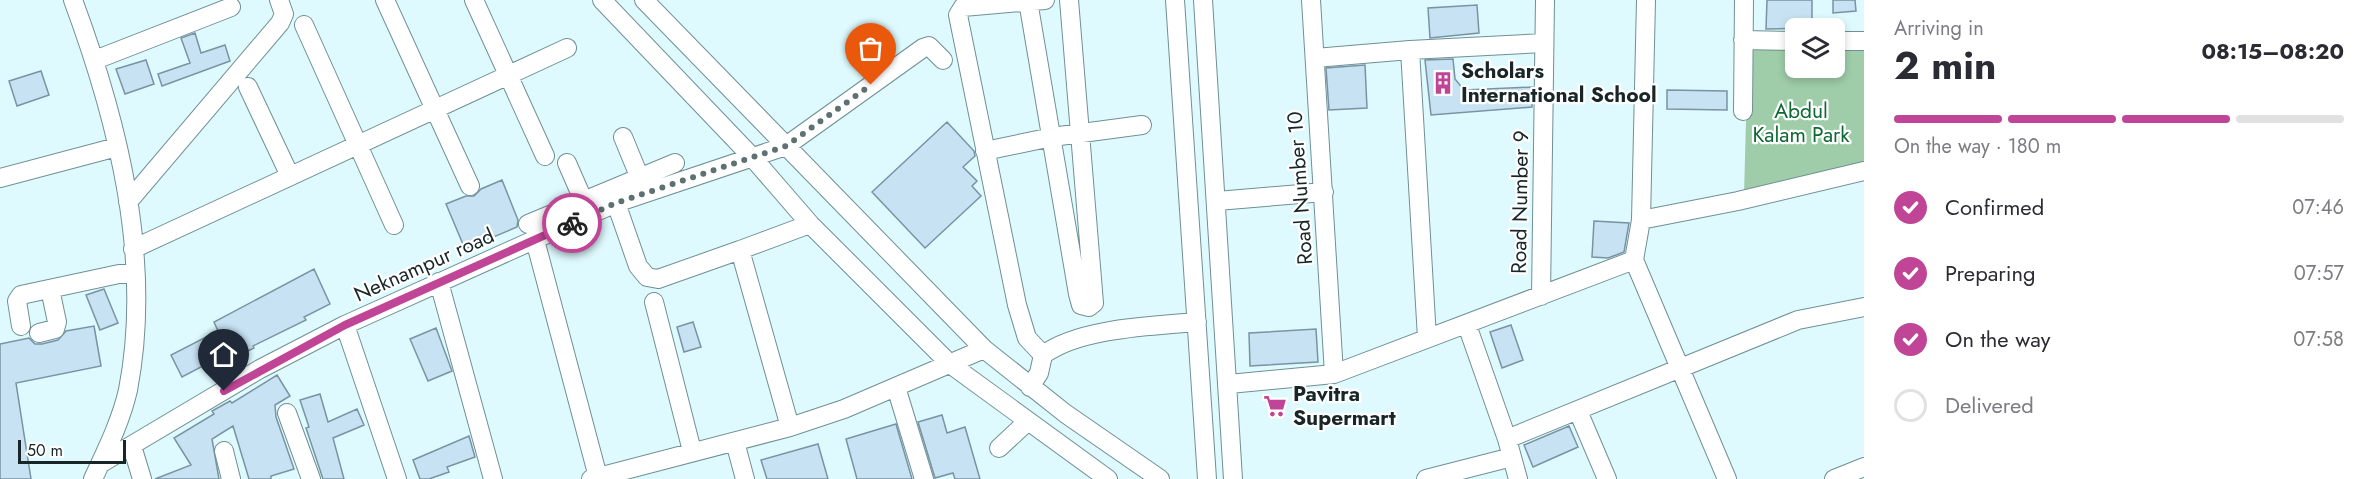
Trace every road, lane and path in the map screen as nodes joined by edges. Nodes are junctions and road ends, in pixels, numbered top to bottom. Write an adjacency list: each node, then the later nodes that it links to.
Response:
1 (73, 0): 25 (street)
2 (279, 0): 50 (street)
3 (385, 0): 29 (street)
4 (474, 0): 27 (street)
5 (602, 0): 40 (street)
6 (644, 0): 36 (street)
7 (1069, 0): 32 (street)
8 (1175, 0): 66 (street)
9 (1203, 0): 49 (street)
10 (1311, 0): 24 (street, Road Number 10)
11 (1545, 0): 21 (street, Road Number 9)
12 (1646, 0): 53 (street)
13 (1744, 0): 17 (street)
14 (1036, 1): 34 (street); 38 (street)
15 (231, 7): 25 (street)
16 (304, 25): 35 (street)
17 (1743, 40): 18 (street); 30 (street)
18 (1785, 41)
19 (1845, 41): 20 (street)
20 (1864, 41)
21 (1544, 43): 23 (street); 63 (street, Road Number 9)
22 (567, 48): 27 (street)
23 (1410, 50): 24 (street); 71 (street)
24 (1315, 58): 48 (street, Road Number 10)
25 (95, 60): 37 (street)
26 (943, 60): 36 (street, Neknampur road)
27 (507, 76): 29 (street); 39 (street)
28 (248, 87): 44 (street)
29 (436, 109): 35 (street); 47 (street)
30 (1743, 111)
31 (1142, 125): 32 (street)
32 (1080, 134): 34 (street); 34 (street)
33 (623, 137): 46 (street)
34 (1052, 137): 38 (street)
35 (358, 145): 44 (street); 54 (street)
36 (786, 146): 40 (street, Neknampur road); 72 (street)
37 (117, 147): 45 (street); 50 (street)
38 (985, 151): 73 (street)
39 (545, 156)
40 (752, 157): 46 (street, Neknampur road); 55 (street)
41 (567, 163): 52 (street)
42 (675, 163): 46 (street)
43 (1864, 171): 53 (street)
44 (290, 176): 57 (street)
45 (0, 178)
46 (643, 185): 51 (street, Neknampur road); 52 (street)
47 (470, 186)
48 (1324, 192): 49 (street); 76 (street, Road Number 10)
49 (1217, 201): 77 (street)
50 (128, 202): 57 (street)
51 (616, 203): 52 (street, Neknampur road); 58 (street)
52 (587, 208): 56 (street, Neknampur road)
53 (1641, 220): 59 (street)
54 (394, 225)
55 (810, 225): 58 (street); 74 (street)
56 (531, 232): 61 (street, Neknampur road); 92 (street)
57 (133, 249): 60 (street)
58 (740, 250): 83 (street)
59 (1634, 260): 63 (street); 75 (street)
60 (134, 274): 62 (street); 91 (street)
61 (439, 282): 68 (street, Neknampur road); 97 (street)
62 (50, 289): 69 (street); 70 (street)
63 (1541, 296): 67 (street)
64 (654, 302): 89 (street)
65 (1864, 307): 75 (street)
66 (1197, 322): 73 (street); 102 (street)
67 (1467, 324): 71 (street); 87 (street)
68 (345, 325): 85 (street, Neknampur road); 96 (street)
69 (21, 326)
70 (39, 333)
71 (1427, 339): 76 (street)
72 (984, 349): 74 (street); 79 (street)
73 (1043, 356): 79 (street)
74 (950, 364): 78 (street); 82 (street)
75 (1681, 369): 80 (street); 107 (street)
76 (1335, 374): 77 (street)
77 (1229, 384): 103 (street)
78 (896, 387): 83 (street); 99 (street)
79 (1030, 387): 101 (street)
80 (1578, 411): 87 (street); 106 (street)
81 (287, 413): 95 (street)
82 (1028, 421): 86 (street); 100 (street)
83 (790, 427): 84 (street)
84 (735, 442): 89 (street); 98 (street)
85 (132, 446): 91 (street, Neknampur road); 93 (street)
86 (999, 448)
87 (1509, 448): 104 (street); 105 (street)
88 (224, 451): 94 (street)
89 (692, 451): 92 (street)
90 (1864, 467): 108 (street)
91 (96, 472)
92 (594, 478)
93 (142, 479)
94 (231, 479)
95 (311, 479)
96 (397, 479)
97 (493, 479)
98 (745, 479)
99 (924, 479)
100 (1108, 479)
101 (1160, 479)
102 (1207, 479)
103 (1233, 479)
104 (1426, 479)
105 (1518, 479)
106 (1607, 479)
107 (1727, 479)
108 (1834, 479)

